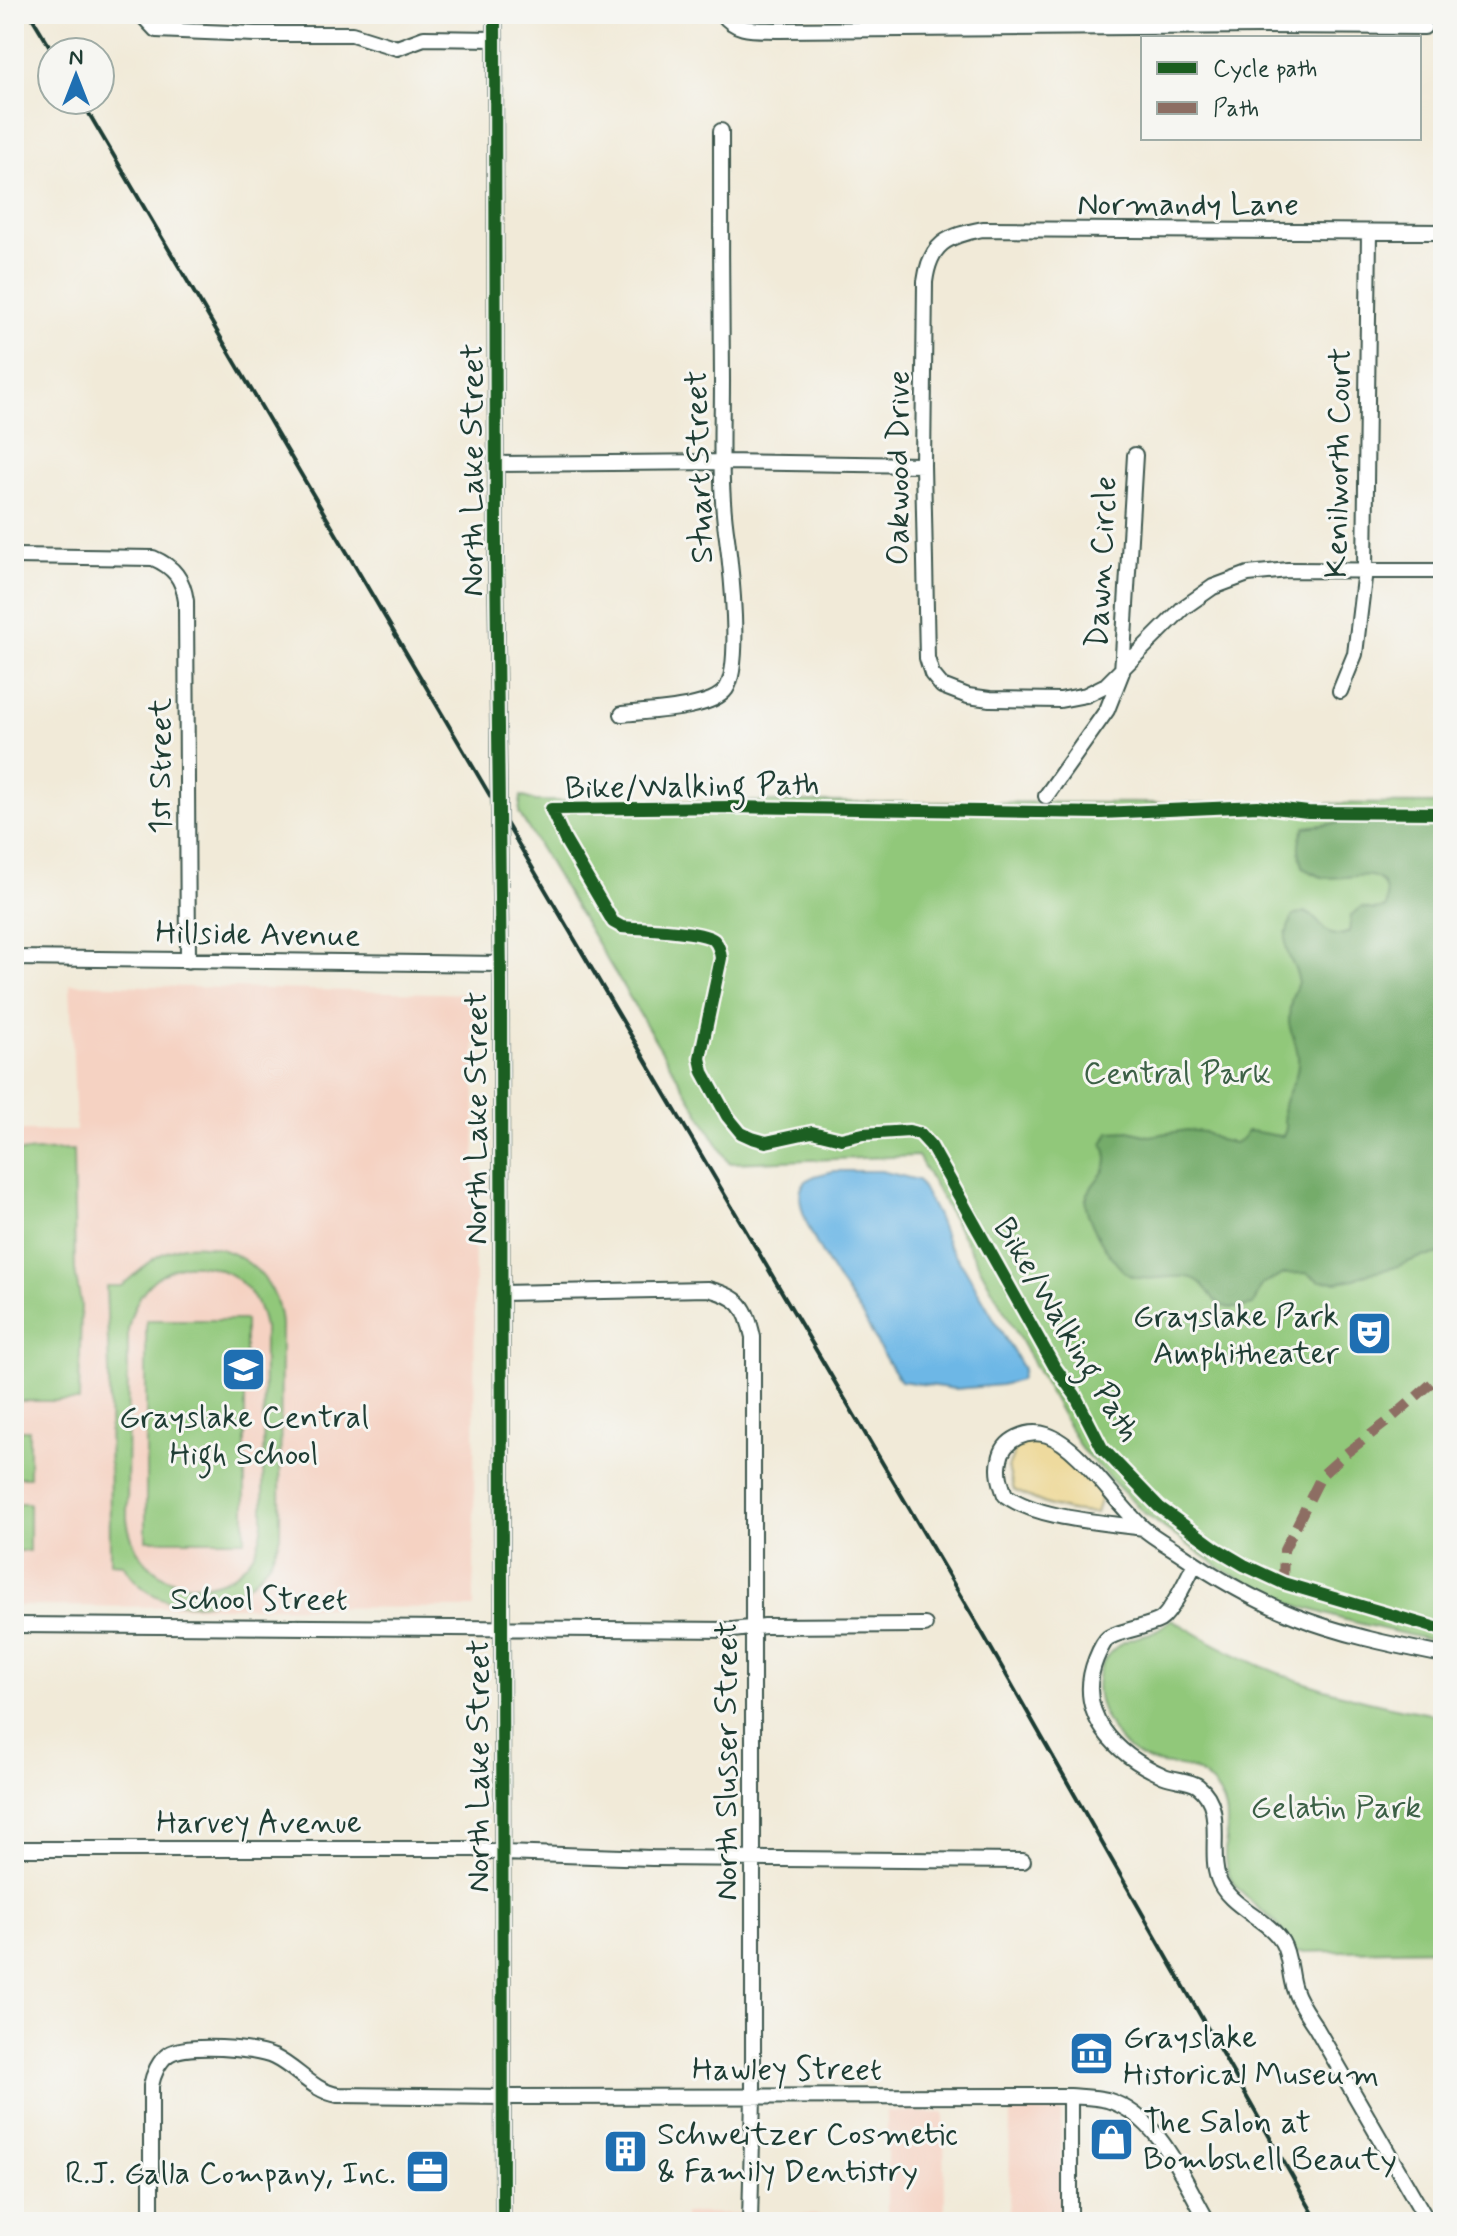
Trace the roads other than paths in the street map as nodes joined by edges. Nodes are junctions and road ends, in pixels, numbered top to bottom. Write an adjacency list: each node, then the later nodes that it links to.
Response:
1 (141, 14): 6 (street)
2 (495, 14): 6 (street, North Lake Street)
3 (725, 17): 4 (street)
4 (1264, 20): 5 (street)
5 (1424, 27)
6 (495, 39): 13 (street, North Lake Street)
7 (721, 131): 12 (street, Stuart Street)
8 (1369, 232): 9 (street, Normandy Lane); 10 (street, Normandy Lane); 16 (street, Kenilworth Court)
9 (1443, 232)
10 (938, 248): 14 (street, Oakwood Drive)
11 (1135, 455): 18 (street, Dawn Circle)
12 (722, 462): 13 (street); 14 (street); 20 (street, Stuart Street)
13 (497, 464): 24 (street, North Lake Street)
14 (923, 465): 18 (street, Oakwood Drive)
15 (14, 556): 23 (street, 1st Street)
16 (1365, 570): 17 (street); 18 (street); 19 (street, Kenilworth Court)
17 (1443, 571)
18 (1122, 672): 21 (street)
19 (1340, 691)
20 (622, 714)
21 (1046, 796)
22 (14, 958): 23 (street, Hillside Avenue)
23 (188, 961): 24 (street, Hillside Avenue)
24 (501, 964): 25 (street, North Lake Street)
25 (501, 1293): 30 (street, North Lake Street); 31 (street, North Slusser Street)
26 (1143, 1528): 26 (street); 27 (street)
27 (1195, 1563): 32 (street); 45 (street)
28 (14, 1625): 30 (street, School Street)
29 (925, 1625): 31 (street, School Street)
30 (503, 1628): 31 (street, School Street); 34 (street, North Lake Street)
31 (753, 1628): 35 (street, North Slusser Street)
32 (1443, 1655)
33 (14, 1849): 34 (street, Harvey Avenue)
34 (503, 1853): 35 (street, Harvey Avenue); 39 (street, North Lake Street)
35 (753, 1859): 36 (street, Harvey Avenue); 37 (street, North Slusser Street)
36 (1023, 1861)
37 (753, 2096): 38 (street, Hawley Street); 39 (street, Hawley Street); 42 (street, North Slusser Street)
38 (1070, 2096): 43 (street); 44 (street, Hawley Street)
39 (504, 2097): 40 (street, Hawley Street); 41 (street, North Lake Street)
40 (151, 2222)
41 (503, 2222)
42 (750, 2222)
43 (1070, 2222)
44 (1208, 2222)
45 (1428, 2222)

